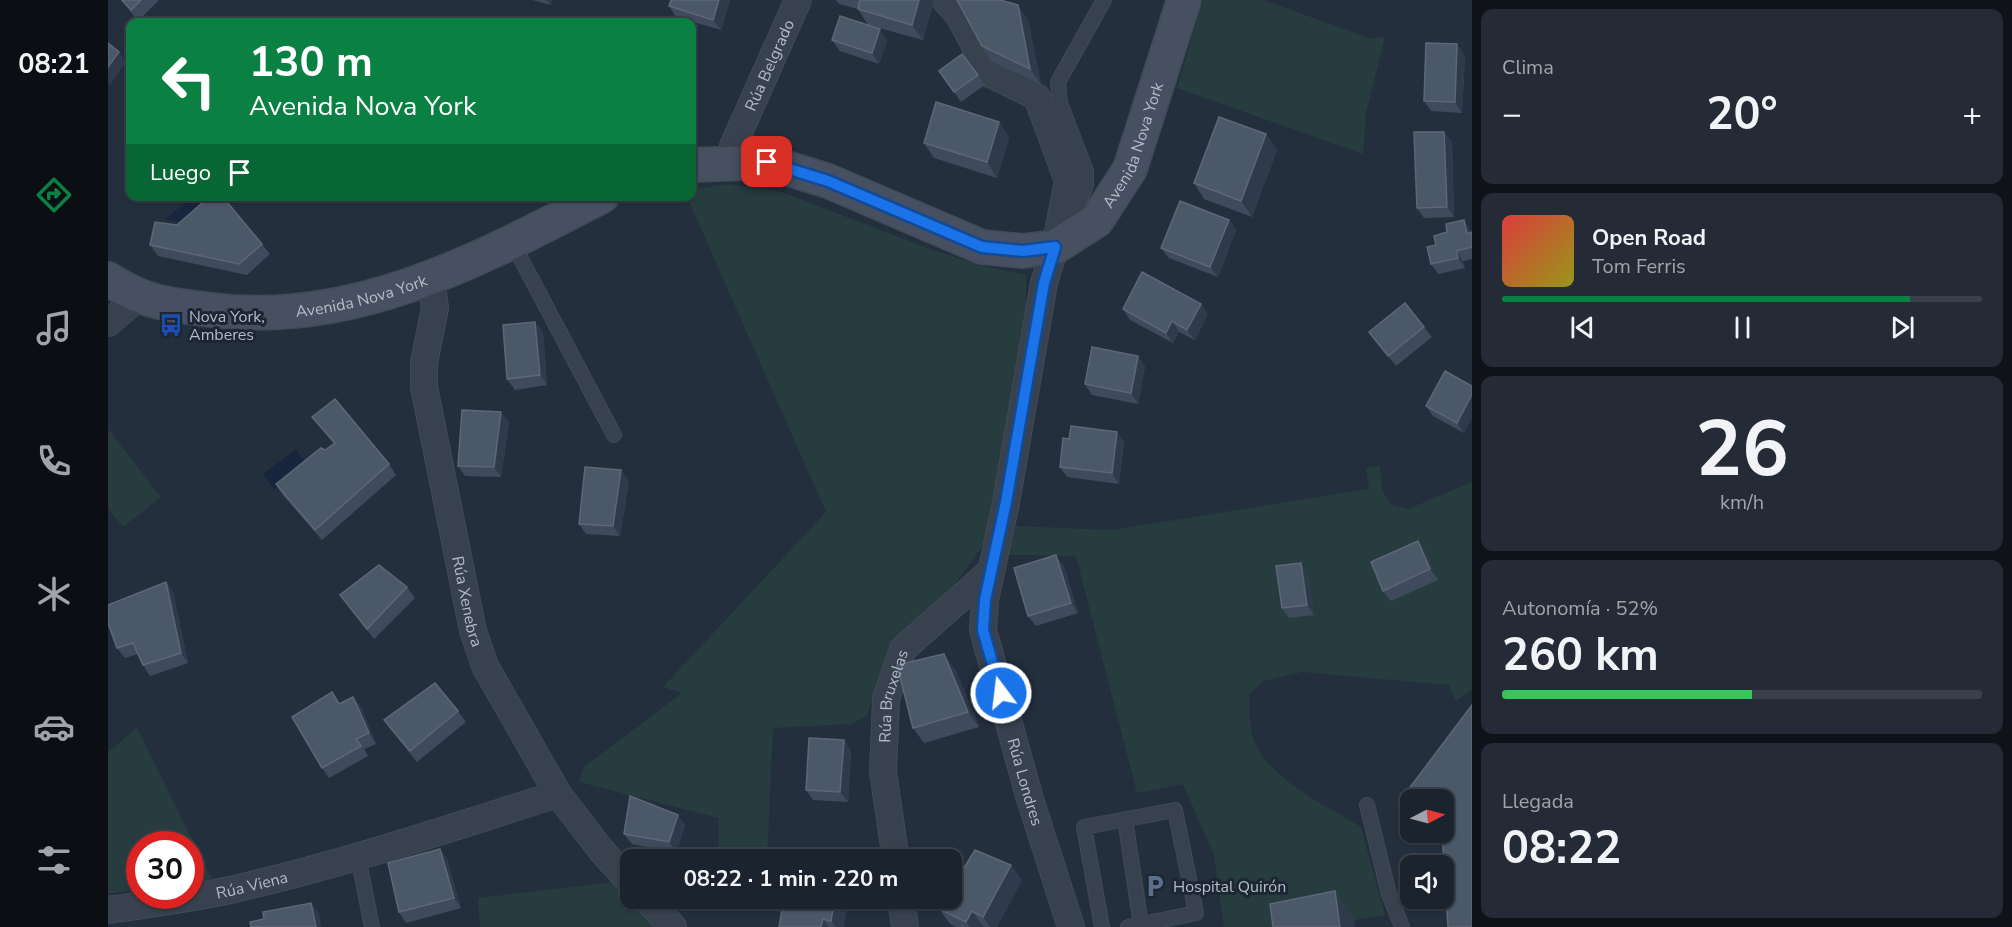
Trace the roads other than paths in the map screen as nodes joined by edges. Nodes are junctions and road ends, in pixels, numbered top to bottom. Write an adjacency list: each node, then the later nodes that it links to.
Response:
1 (798, 0): 5 (street, Rúa Belgrado)
2 (945, 0): 8 (street)
3 (1104, 0): 8 (lane)
4 (1184, 0): 8 (main road, Avenida Nova York)
5 (736, 163): 6 (main road); 8 (main road)
6 (696, 165)
7 (592, 201): 9 (main road, Avenida Nova York)
8 (1067, 239): 15 (street, Rúa Londres)
9 (512, 242): 11 (main road, Avenida Nova York); 14 (lane)
10 (108, 279): 12 (main road, Avenida Nova York)
11 (431, 279): 12 (main road, Avenida Nova York); 16 (street, Rúa Xenebra)
12 (140, 296): 13 (street)
13 (108, 323)
14 (614, 435)
15 (990, 571): 19 (street, Rúa Bruxelas); 29 (street, Rúa Londres)
16 (558, 794): 20 (street, Rúa Viena); 21 (street, Rúa Xenebra)
17 (1367, 805): 31 (lane)
18 (1125, 819): 25 (lane); 25 (lane); 30 (lane)
19 (894, 849)
20 (358, 856): 24 (street, Rúa Viena); 26 (lane)
21 (620, 871)
22 (656, 909): 27 (street)
23 (903, 909): 28 (street)
24 (108, 910)
25 (1135, 926)
26 (372, 927)
27 (673, 927)
28 (905, 927)
29 (1071, 927)
30 (1102, 927)
31 (1402, 927)

